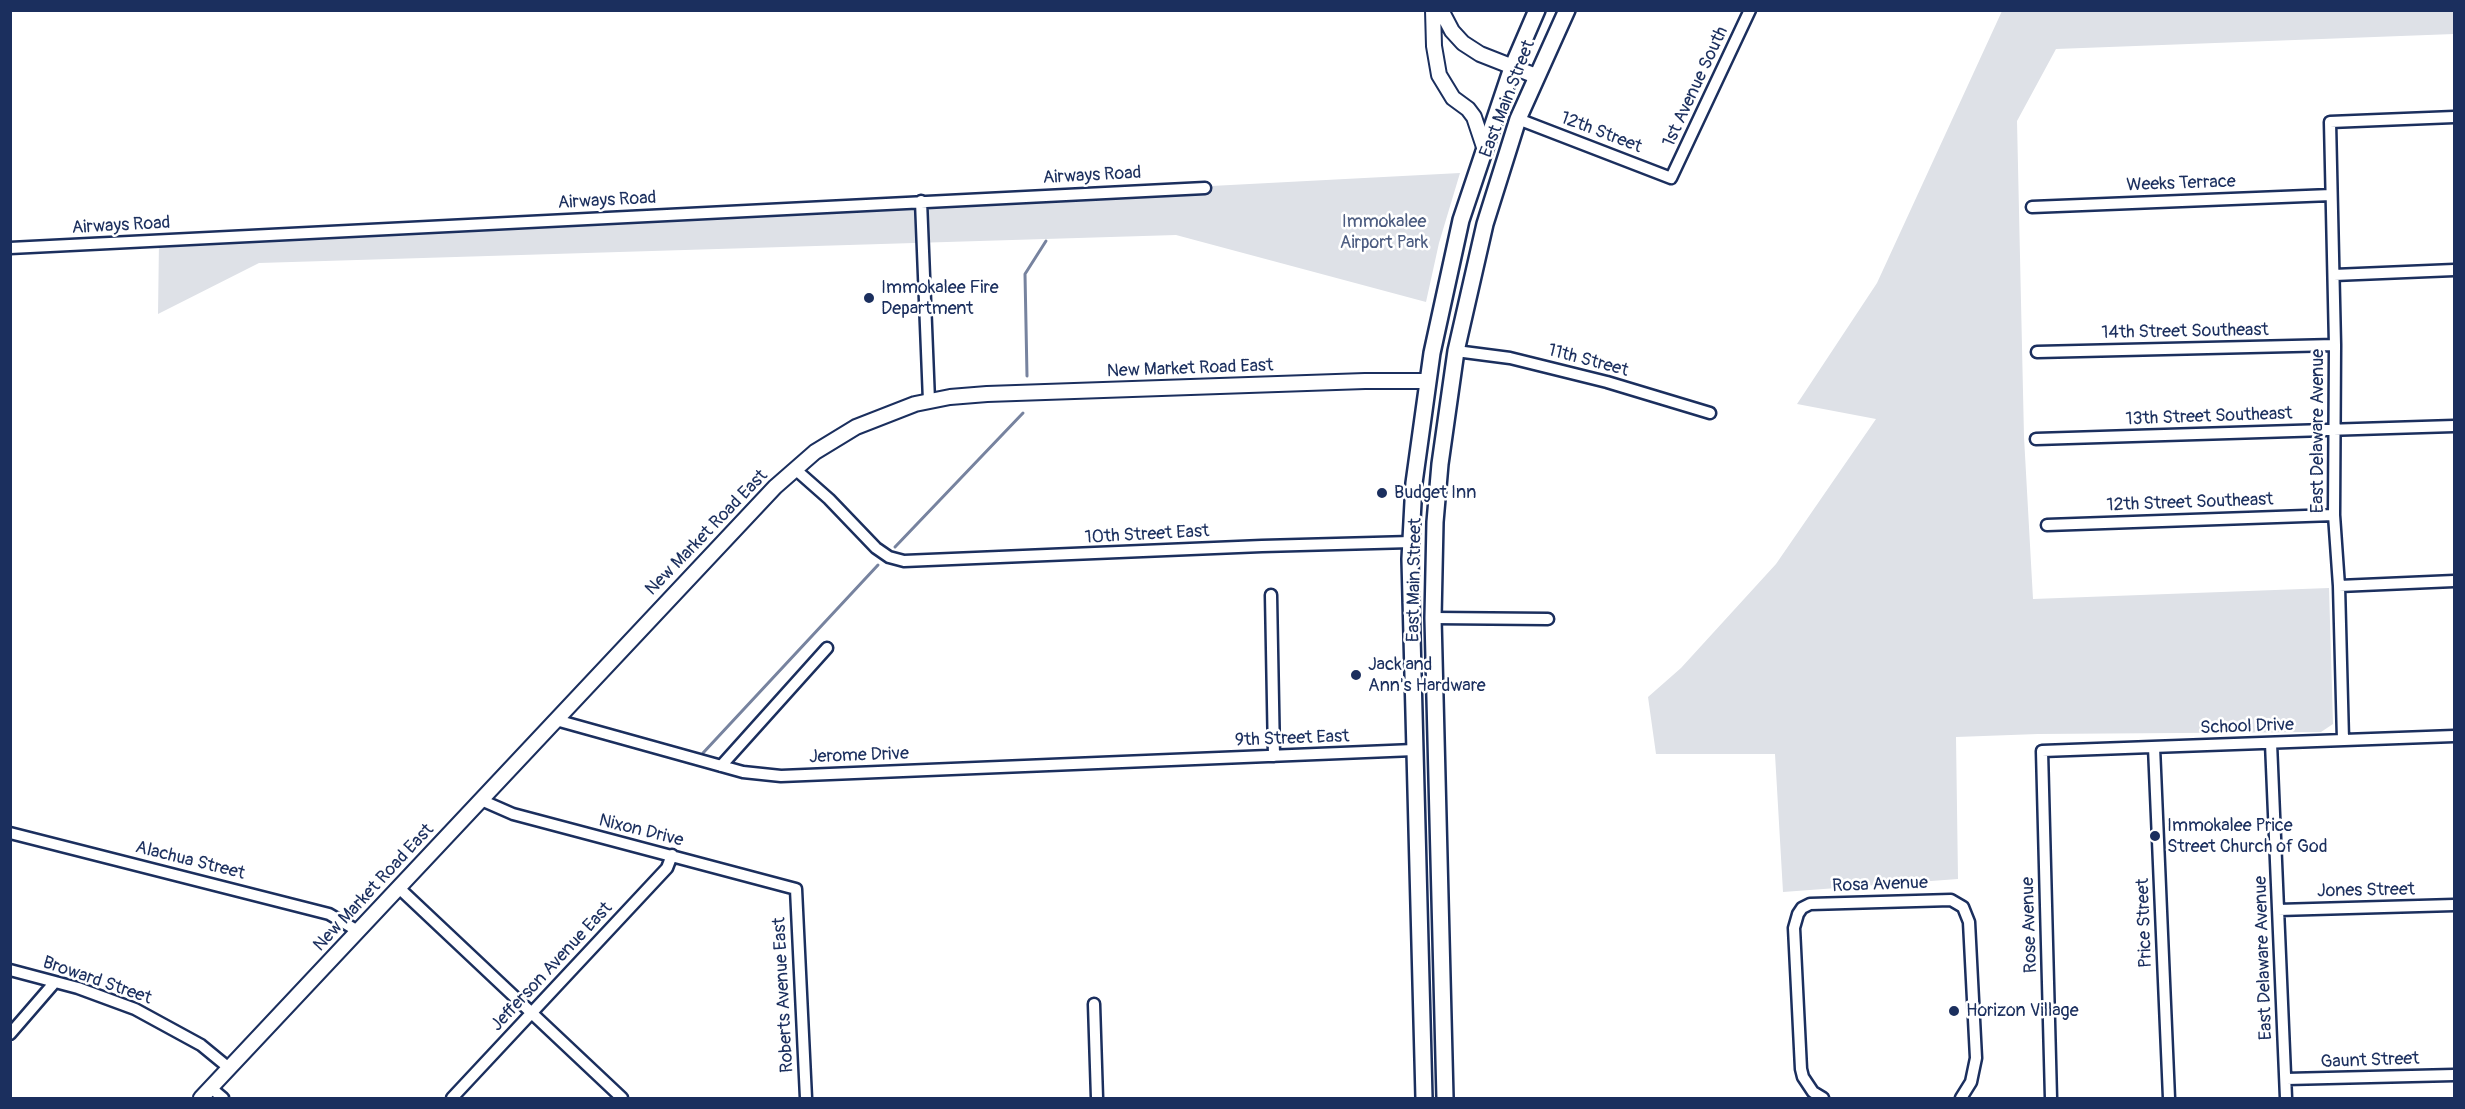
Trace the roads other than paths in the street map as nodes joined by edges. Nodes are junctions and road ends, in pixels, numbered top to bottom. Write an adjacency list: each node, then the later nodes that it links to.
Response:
1 (1433, 10): 10 (main road)
2 (1441, 10): 6 (main road)
3 (1536, 10): 6 (highway, East Main Street)
4 (1567, 10): 7 (highway, East Main Street)
5 (1750, 10): 11 (street, 1st Avenue South)
6 (1512, 68): 7 (main road); 10 (highway, East Main Street)
7 (1536, 76): 9 (highway, East Main Street)
8 (2454, 117): 13 (street, East Delaware Avenue)
9 (1518, 119): 11 (street, 12th Street); 20 (highway, East Main Street)
10 (1484, 147): 22 (highway, East Main Street)
11 (1671, 178)
12 (1205, 188): 14 (street, Airways Road)
13 (2331, 195): 15 (street, Weeks Terrace); 18 (street, East Delaware Avenue)
14 (921, 201): 16 (street, Airways Road); 24 (street)
15 (2032, 207)
16 (10, 249)
17 (2454, 270): 18 (street)
18 (2334, 275): 19 (street, East Delaware Avenue)
19 (2335, 345): 21 (street, 14th Street Southeast); 27 (street, East Delaware Avenue)
20 (1456, 351): 23 (highway, East Main Street); 25 (street, 11th Street)
21 (2037, 352)
22 (1427, 381): 23 (highway); 24 (main road, New Market Road East); 32 (highway, East Main Street)
23 (1450, 384): 36 (highway, East Main Street)
24 (929, 401): 29 (main road, New Market Road East)
25 (1710, 413)
26 (2454, 426): 27 (street, 13th Street Southeast)
27 (2335, 430): 28 (street, 13th Street Southeast); 30 (street, East Delaware Avenue)
28 (2036, 439)
29 (795, 469): 32 (street, 10th Street East); 39 (main road, New Market Road East)
30 (2334, 515): 31 (street, 12th Street Southeast); 34 (street, East Delaware Avenue)
31 (2047, 525)
32 (1411, 542): 44 (highway, East Main Street)
33 (2454, 581): 34 (street)
34 (2339, 586): 41 (street, East Delaware Avenue)
35 (1271, 595): 47 (street)
36 (1433, 618): 37 (street); 45 (highway, East Main Street)
37 (1548, 619)
38 (827, 648): 49 (street)
39 (556, 720): 49 (street, Jerome Drive); 50 (main road, New Market Road East)
40 (2454, 736): 41 (street, School Drive)
41 (2343, 740): 42 (street, School Drive)
42 (2271, 743): 43 (street, School Drive); 56 (street, East Delaware Avenue)
43 (2154, 747): 46 (street, School Drive); 78 (street, Price Street)
44 (1414, 750): 45 (highway); 47 (street, 9th Street East); 73 (highway, East Main Street)
45 (1436, 751): 74 (highway, East Main Street)
46 (2042, 751): 77 (street, Rose Avenue)
47 (1274, 756): 48 (street, 9th Street East)
48 (1171, 760): 49 (street, Jerome Drive)
49 (721, 766)
50 (481, 800): 52 (street, Nixon Drive); 53 (main road, New Market Road East)
51 (10, 833): 57 (street, Alachua Street)
52 (672, 855): 54 (street, Nixon Drive); 61 (street, Jefferson Avenue East)
53 (399, 888): 57 (main road, New Market Road East); 61 (street)
54 (795, 889): 71 (street, Roberts Avenue East)
55 (2454, 905): 56 (street, Jones Street)
56 (2278, 910): 65 (street, East Delaware Avenue)
57 (358, 931): 63 (main road, New Market Road East)
58 (10, 970): 59 (street, Broward Street)
59 (55, 982): 62 (street); 63 (street, Broward Street)
60 (1094, 1004): 72 (street)
61 (531, 1014): 69 (street, Jefferson Avenue East); 70 (street)
62 (10, 1034)
63 (229, 1068): 66 (main road, New Market Road East)
64 (2454, 1075): 65 (street, Gaunt Street)
65 (2286, 1079): 79 (street, East Delaware Avenue)
66 (211, 1088): 67 (main road, New Market Road East); 68 (street)
67 (201, 1098)
68 (223, 1098)
69 (452, 1098)
70 (622, 1098)
71 (806, 1098)
72 (1097, 1098)
73 (1424, 1098)
74 (1445, 1098)
75 (1822, 1098): 76 (street, Rosa Avenue)
76 (1961, 1098)
77 (2051, 1098)
78 (2169, 1098)
79 (2286, 1098)

